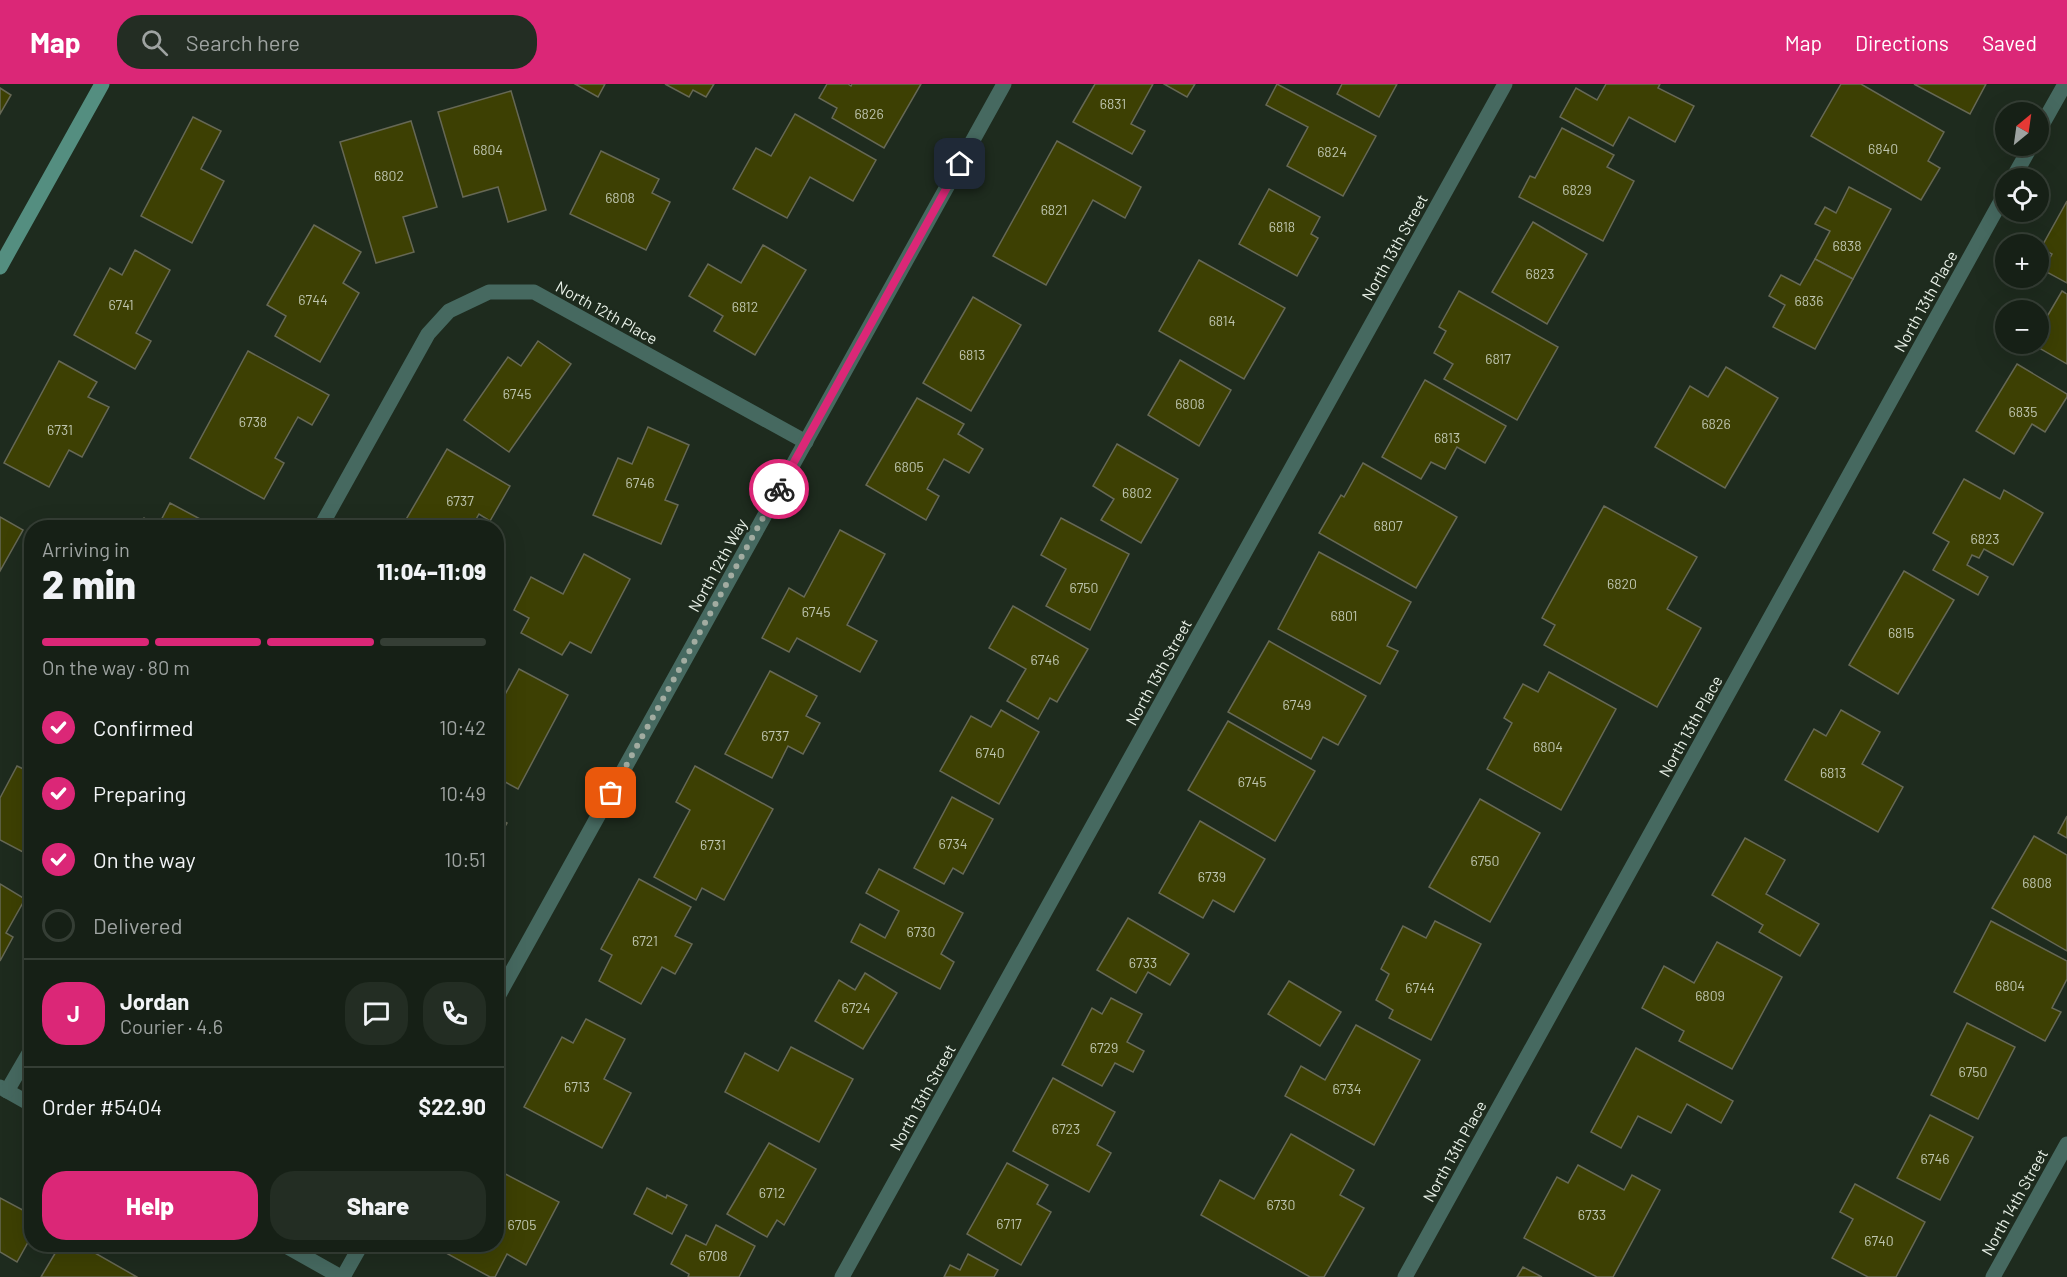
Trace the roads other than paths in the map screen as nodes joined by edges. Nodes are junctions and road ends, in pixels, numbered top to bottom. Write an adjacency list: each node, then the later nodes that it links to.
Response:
1 (102, 84): 7 (street)
2 (1004, 84): 8 (street, North 12th Way)
3 (1505, 84): 18 (street, North 13th Street)
4 (2065, 84): 5 (street)
5 (2049, 112)
6 (1995, 212): 19 (street, North 13th Place)
7 (0, 267)
8 (806, 442): 9 (street, North 12th Place); 10 (street, North 12th Way)
9 (324, 520)
10 (504, 986)
11 (24, 1060): 12 (street)
12 (4, 1089): 13 (street)
13 (24, 1100)
14 (2067, 1144): 20 (street, North 14th Street)
15 (297, 1252): 17 (street)
16 (357, 1252): 17 (street)
17 (342, 1277)
18 (842, 1277)
19 (1405, 1277)
20 (1993, 1277)

